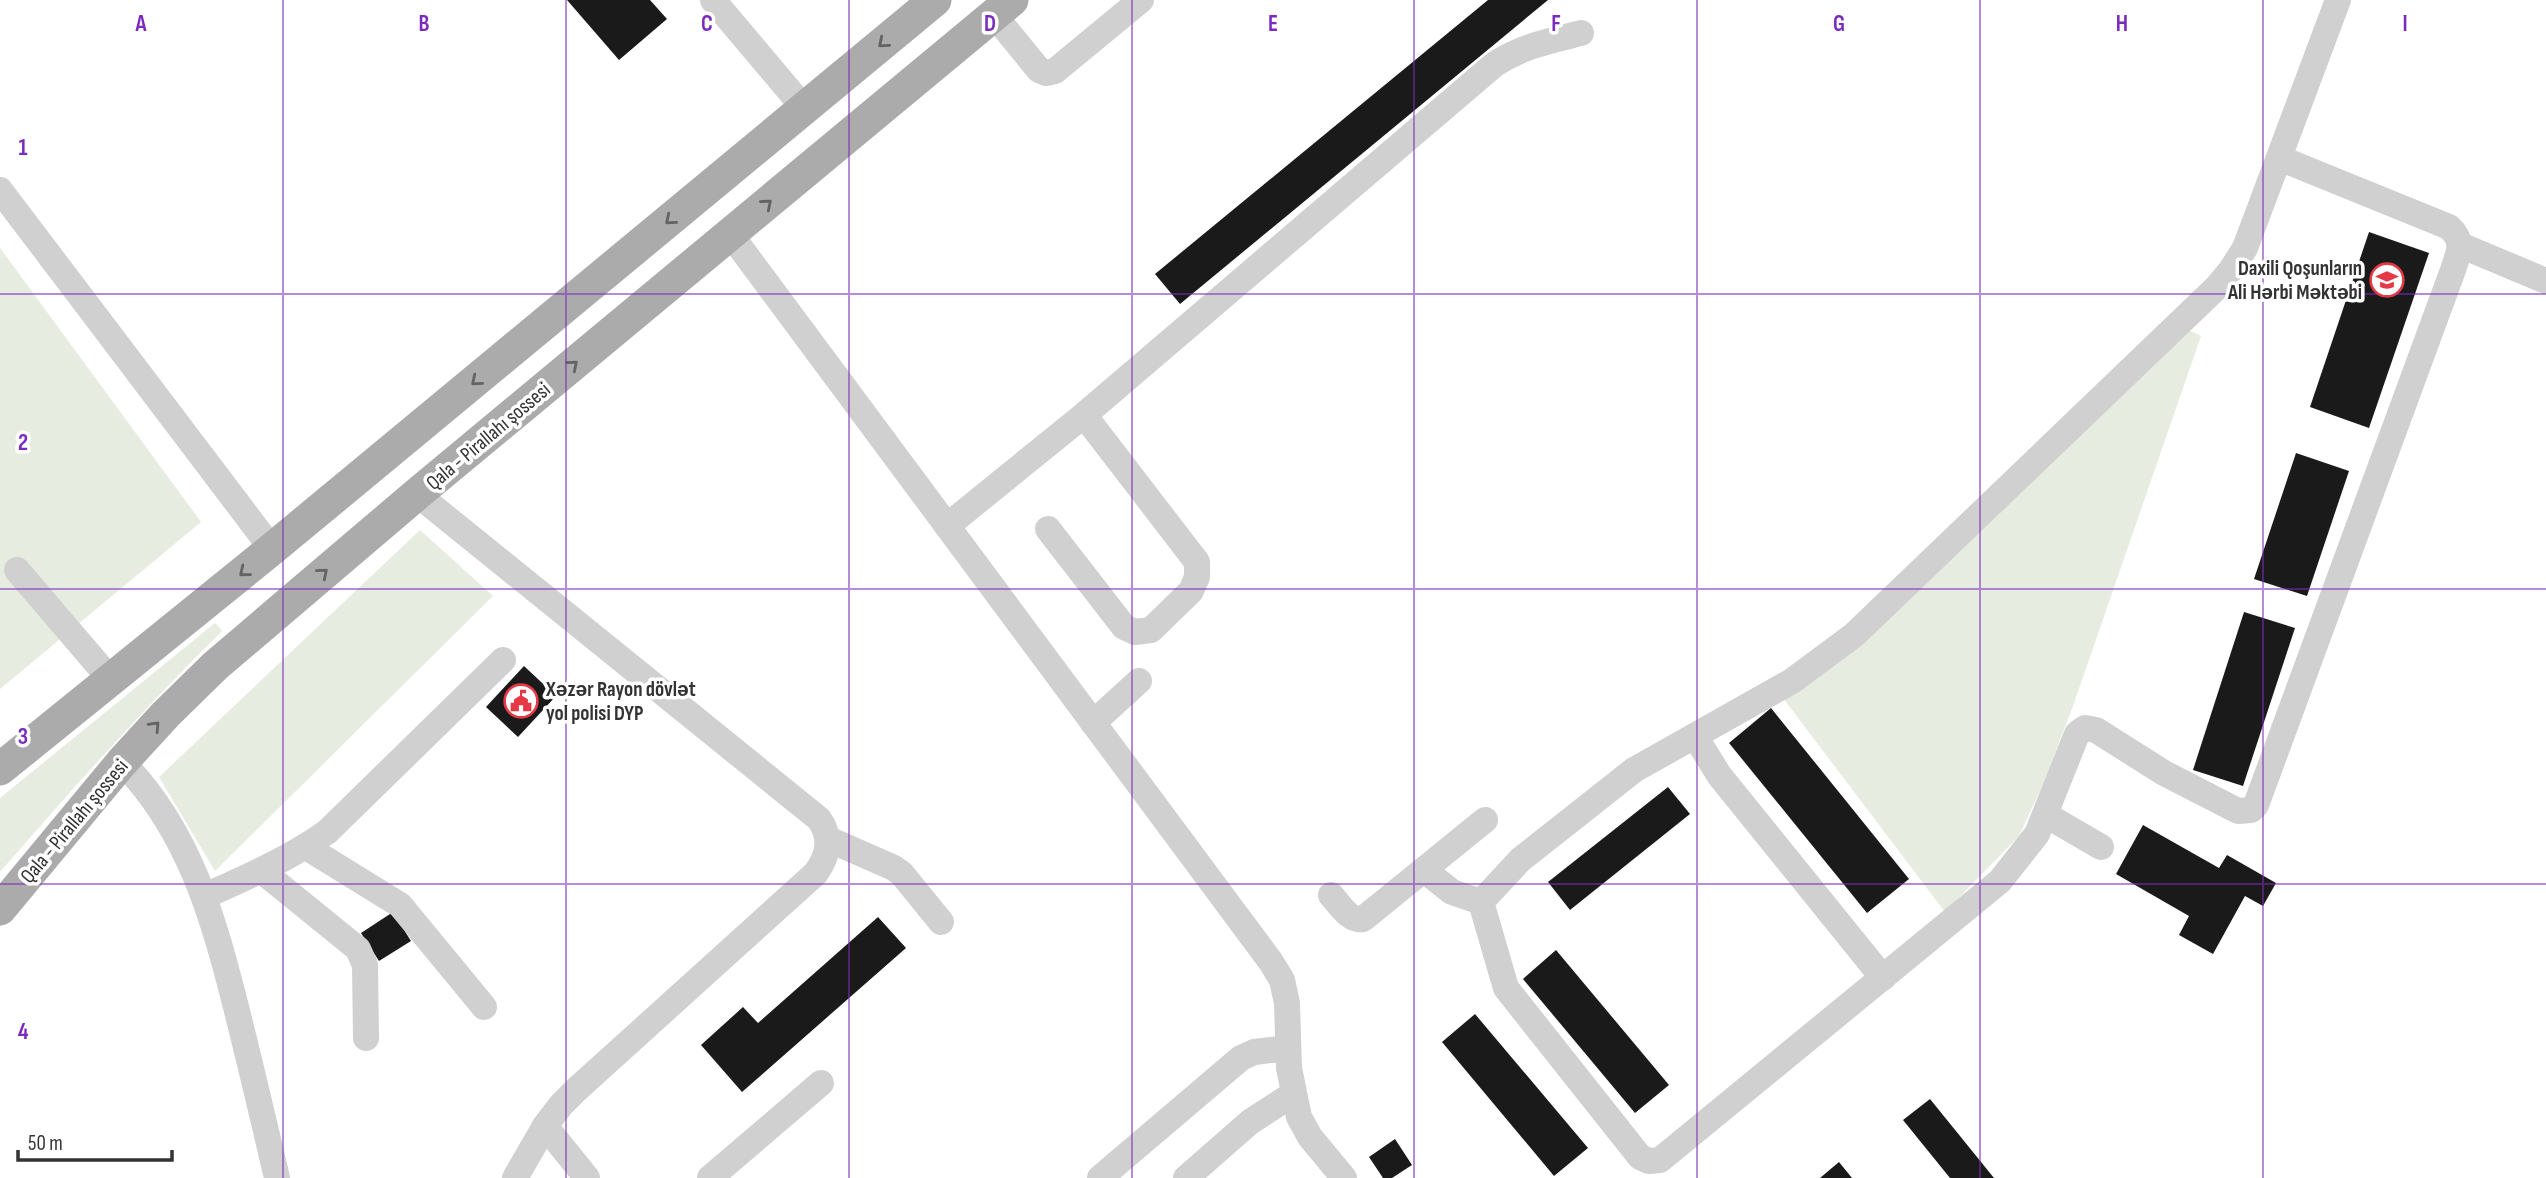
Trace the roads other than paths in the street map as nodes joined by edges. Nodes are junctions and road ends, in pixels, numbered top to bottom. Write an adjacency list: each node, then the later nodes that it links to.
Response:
1 (713, 0): 7 (street)
2 (935, 0): 7 (main road, one-way to 7)
3 (1141, 0): 5 (street)
4 (2338, 0): 8 (street)
5 (1003, 7): 10 (main road, Qala - Pirallahı şossesi, one-way to 5)
6 (1581, 33): 13 (street)
7 (804, 108): 17 (main road, one-way to 17)
8 (2280, 158): 11 (street); 23 (street)
9 (0, 190): 17 (street)
10 (731, 234): 14 (main road, Qala - Pirallahı şossesi, one-way to 10); 15 (street)
11 (2460, 245): 12 (street); 26 (street)
12 (2546, 281)
13 (1084, 415): 15 (street); 16 (street)
14 (417, 494): 24 (main road, Qala - Pirallahı şossesi, one-way to 14); 28 (street)
15 (947, 526): 22 (street)
16 (1048, 529)
17 (272, 549): 20 (main road, one-way to 20)
18 (17, 570): 20 (street)
19 (503, 660): 29 (street)
20 (111, 680): 25 (main road)
21 (1139, 681): 22 (street)
22 (1093, 723): 41 (street)
23 (1695, 736): 35 (street); 38 (street)
24 (122, 762): 34 (street); 36 (main road, Qala - Pirallahı şossesi)
25 (0, 769)
26 (2046, 815): 30 (street); 38 (street)
27 (1485, 820): 31 (street)
28 (828, 839): 37 (street); 44 (street)
29 (306, 847): 32 (street); 39 (street)
30 (2101, 847)
31 (1424, 870): 33 (street); 35 (street)
32 (262, 871): 34 (street); 40 (street)
33 (1331, 895)
34 (205, 896): 45 (street)
35 (1481, 902): 38 (street)
36 (0, 909)
37 (941, 922)
38 (1883, 978)
39 (484, 1007)
40 (366, 1038)
41 (1288, 1048): 43 (street); 49 (street)
42 (821, 1083): 48 (street)
43 (1293, 1094): 50 (street); 51 (street)
44 (545, 1126): 46 (street); 47 (street)
45 (277, 1178)
46 (515, 1178)
47 (587, 1178)
48 (710, 1178)
49 (1100, 1178)
50 (1186, 1178)
51 (1344, 1178)

